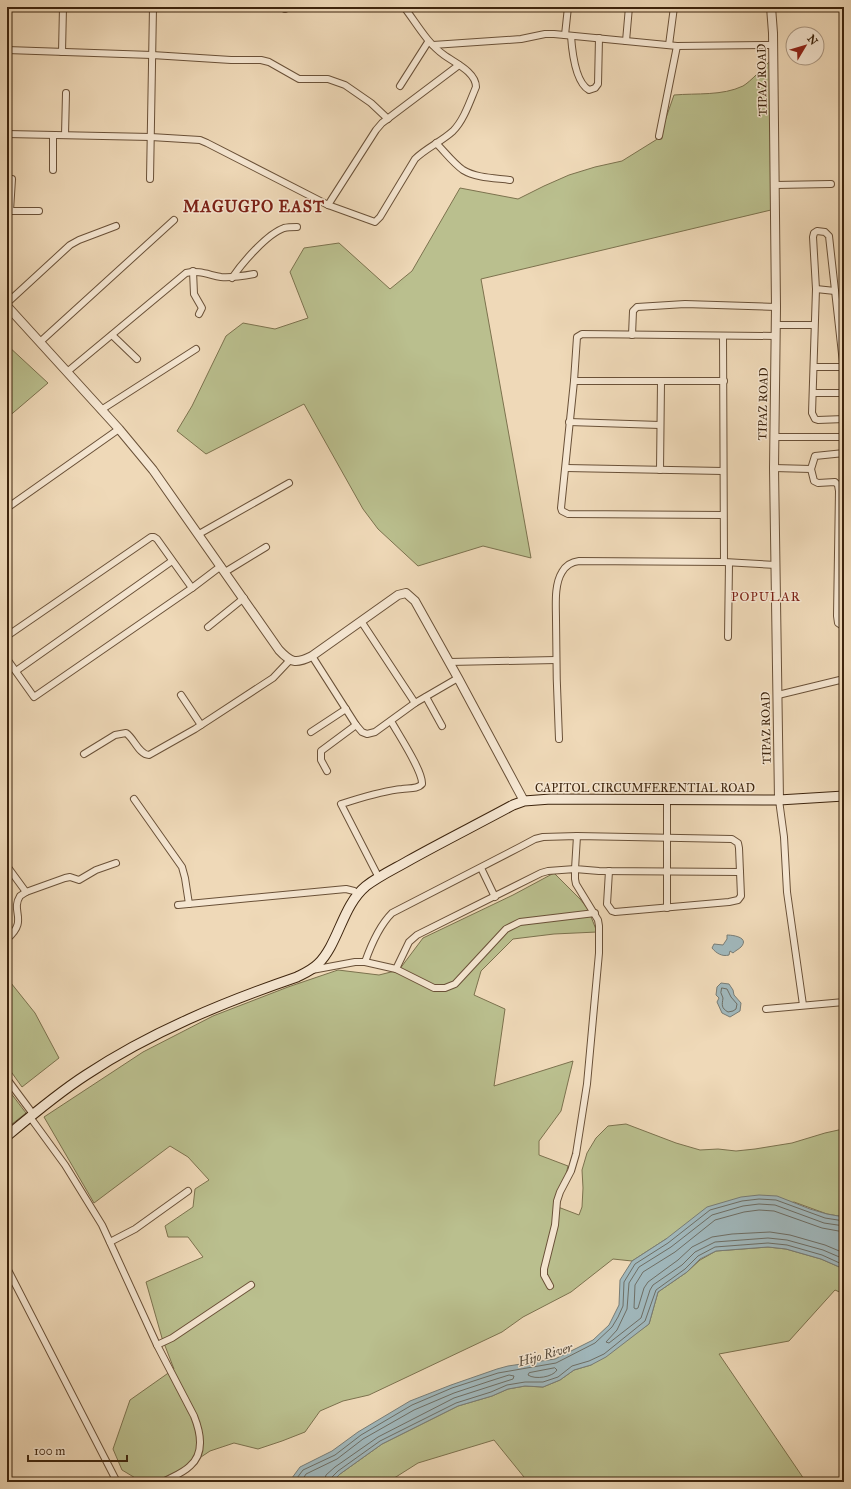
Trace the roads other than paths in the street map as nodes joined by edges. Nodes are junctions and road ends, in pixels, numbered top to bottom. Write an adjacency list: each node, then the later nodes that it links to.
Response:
1 (63, 7): 16 (street)
2 (152, 7): 17 (street)
3 (404, 7): 11 (street)
4 (568, 7): 8 (street)
5 (629, 7): 10 (street)
6 (674, 7): 12 (street)
7 (771, 7): 13 (street, TIPAZ ROAD)
8 (568, 35): 9 (street); 9 (street); 11 (street)
9 (599, 38): 10 (street)
10 (626, 41): 12 (street)
11 (431, 44): 18 (street); 19 (street)
12 (670, 45): 14 (street)
13 (773, 45): 14 (street); 33 (street, TIPAZ ROAD)
14 (677, 46): 25 (street)
15 (7, 50): 16 (street)
16 (62, 52): 17 (street)
17 (152, 55): 21 (street); 26 (street)
18 (459, 65): 21 (street); 27 (street)
19 (400, 86)
20 (66, 93): 24 (street)
21 (388, 119): 34 (street)
22 (7, 134): 23 (street)
23 (53, 135): 24 (street); 28 (street)
24 (65, 135): 26 (street)
25 (659, 136)
26 (151, 137): 30 (street); 34 (street)
27 (436, 143): 31 (street); 34 (street)
28 (53, 170)
29 (12, 179): 35 (street)
30 (150, 179)
31 (510, 180)
32 (831, 184): 33 (street)
33 (775, 185): 46 (street, TIPAZ ROAD)
34 (328, 205)
35 (9, 211): 36 (street)
36 (39, 211)
37 (174, 220): 54 (street)
38 (116, 226): 45 (street)
39 (297, 227): 42 (street)
40 (192, 272): 42 (street); 47 (street); 50 (street)
41 (254, 274): 42 (street)
42 (232, 278)
43 (816, 290): 44 (street); 44 (street); 49 (street)
44 (835, 291): 58 (street)
45 (7, 304): 54 (street)
46 (776, 307): 48 (street, TIPAZ ROAD); 51 (street)
47 (199, 314)
48 (776, 325): 49 (street); 53 (street, TIPAZ ROAD)
49 (814, 325): 57 (street)
50 (112, 335): 56 (street); 59 (street)
51 (632, 335): 52 (street); 60 (street)
52 (723, 336): 53 (street); 61 (street)
53 (776, 336): 70 (street, TIPAZ ROAD)
54 (40, 342): 59 (street)
55 (196, 349): 65 (street)
56 (137, 359)
57 (814, 367): 58 (street); 63 (street)
58 (844, 370)
59 (67, 372): 65 (street)
60 (574, 381): 62 (street); 67 (street)
61 (724, 381): 62 (street); 77 (street)
62 (661, 382): 68 (street)
63 (813, 392): 64 (street); 66 (street)
64 (844, 393)
65 (101, 410): 69 (street)
66 (844, 419)
67 (569, 422): 68 (street); 73 (street)
68 (660, 425): 76 (street)
69 (119, 429): 79 (street); 81 (street)
70 (775, 437): 71 (street); 74 (street, TIPAZ ROAD)
71 (844, 437)
72 (844, 453): 75 (street)
73 (566, 468): 76 (street); 80 (street)
74 (774, 468): 75 (street); 85 (street, TIPAZ ROAD)
75 (811, 468): 91 (street)
76 (660, 470): 77 (street)
77 (723, 471): 80 (street)
78 (289, 483): 81 (street)
79 (7, 508)
80 (723, 515): 84 (street)
81 (199, 534): 86 (street)
82 (266, 548): 86 (street)
83 (172, 561): 87 (street); 92 (street); 99 (street)
84 (726, 563): 85 (street); 93 (street); 97 (street)
85 (776, 565): 103 (street, TIPAZ ROAD)
86 (223, 569): 87 (street); 88 (street)
87 (192, 588): 99 (street)
88 (244, 598): 90 (street); 96 (street)
89 (361, 620): 94 (street); 98 (street); 105 (street)
90 (208, 627)
91 (844, 627)
92 (7, 636)
93 (728, 637)
94 (312, 656): 96 (street); 106 (street)
95 (7, 659): 99 (street)
96 (290, 660): 108 (street)
97 (556, 660): 98 (street); 112 (street)
98 (450, 662): 100 (street)
99 (16, 671)
100 (458, 678): 104 (street); 119 (street)
101 (844, 679): 103 (street)
102 (181, 695): 108 (street)
103 (778, 695): 118 (street, TIPAZ ROAD)
104 (426, 697): 105 (street); 110 (street)
105 (415, 703): 107 (street)
106 (346, 709): 109 (street); 111 (street)
107 (391, 721): 109 (street); 129 (street)
108 (201, 725): 113 (street)
109 (356, 725): 114 (street)
110 (442, 726)
111 (311, 732)
112 (559, 739)
113 (84, 754)
114 (327, 772)
115 (844, 796): 118 (main road, CAPITOL CIRCUMFERENTIAL ROAD)
116 (134, 799): 133 (street)
117 (667, 799): 118 (main road, CAPITOL CIRCUMFERENTIAL ROAD); 119 (main road, CAPITOL CIRCUMFERENTIAL ROAD); 121 (street)
118 (779, 800): 142 (street)
119 (524, 801): 129 (main road, CAPITOL CIRCUMFERENTIAL ROAD)
120 (577, 836): 121 (street); 124 (street); 125 (street)
121 (667, 839): 127 (street); 128 (street)
122 (116, 863): 130 (street)
123 (7, 866): 130 (street)
124 (481, 868): 132 (street); 138 (street)
125 (574, 869): 126 (street); 132 (street); 136 (street)
126 (609, 871): 127 (street); 135 (street)
127 (666, 872): 128 (street); 135 (street)
128 (740, 872): 135 (street)
129 (379, 878): 131 (main road, CAPITOL CIRCUMFERENTIAL ROAD)
130 (26, 892): 137 (street)
131 (358, 894): 133 (street); 140 (main road, CAPITOL CIRCUMFERENTIAL ROAD)
132 (495, 896): 139 (street)
133 (189, 904): 134 (street)
134 (178, 905)
135 (667, 908)
136 (595, 913): 139 (street); 151 (street)
137 (7, 939)
138 (365, 962): 139 (street); 140 (street)
139 (396, 969)
140 (310, 970): 145 (main road, CAPITOL CIRCUMFERENTIAL ROAD)
141 (844, 1002): 142 (street)
142 (803, 1005): 143 (street)
143 (766, 1009)
144 (7, 1079): 145 (street)
145 (32, 1115): 146 (main road, CAPITOL CIRCUMFERENTIAL ROAD); 148 (street)
146 (7, 1136)
147 (188, 1191): 148 (street)
148 (110, 1242): 152 (street)
149 (7, 1268): 153 (street)
150 (250, 1285): 152 (street)
151 (550, 1286)
152 (157, 1345): 154 (street)
153 (117, 1482)
154 (163, 1482)

